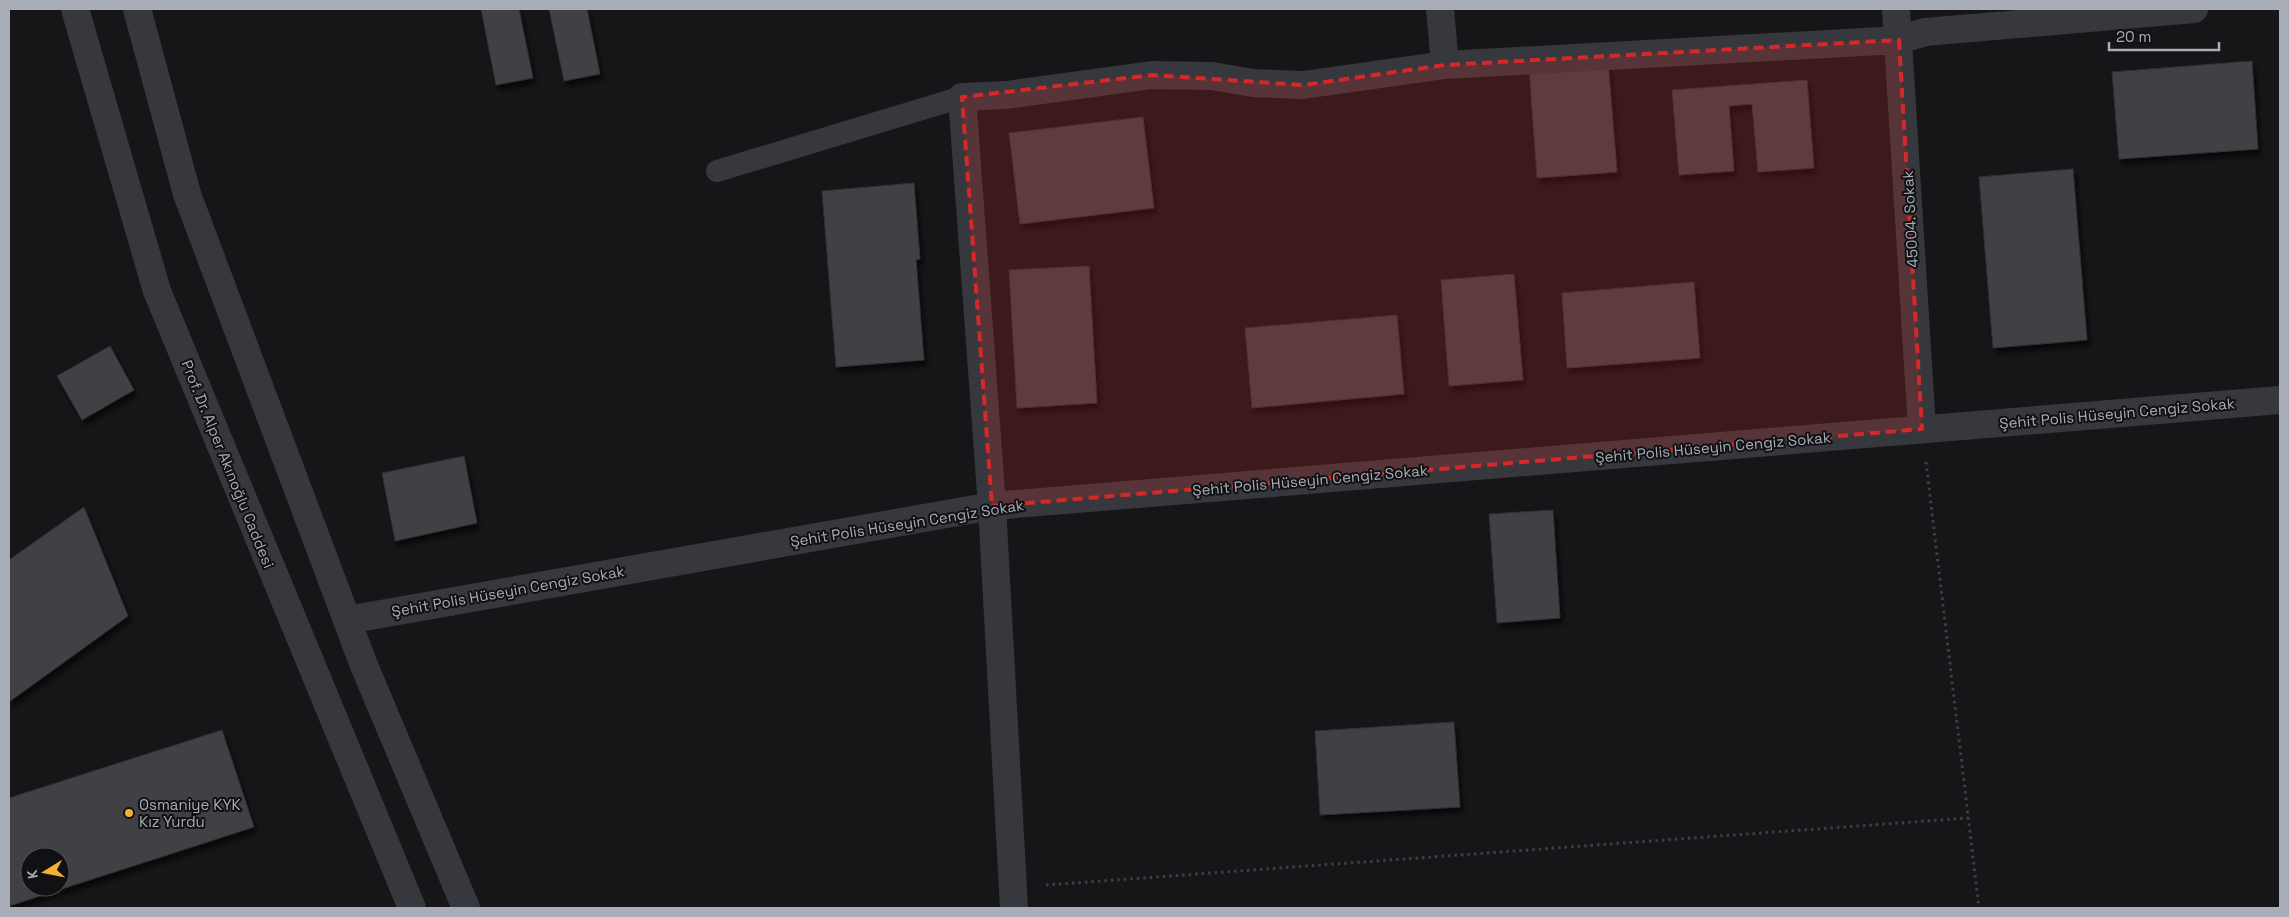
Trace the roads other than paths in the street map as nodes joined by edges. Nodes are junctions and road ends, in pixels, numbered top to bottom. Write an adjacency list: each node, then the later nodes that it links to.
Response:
1 (75, 9): 15 (street, Prof. Dr. Alper Akınoğlu Caddesi)
2 (137, 9): 13 (street)
3 (1440, 9): 7 (street)
4 (1896, 9): 6 (street, 45004. Sokak)
5 (2194, 9): 6 (street)
6 (1899, 40): 7 (street); 11 (street, 45004. Sokak)
7 (1445, 65): 8 (street)
8 (962, 97): 9 (lane); 12 (street)
9 (717, 171)
10 (2280, 400): 11 (street, Şehit Polis Hüseyin Cengiz Sokak)
11 (1922, 429): 12 (street, Şehit Polis Hüseyin Cengiz Sokak)
12 (992, 506): 13 (street, Şehit Polis Hüseyin Cengiz Sokak); 14 (street)
13 (346, 620): 16 (street)
14 (1013, 898)
15 (412, 908)
16 (466, 908)

